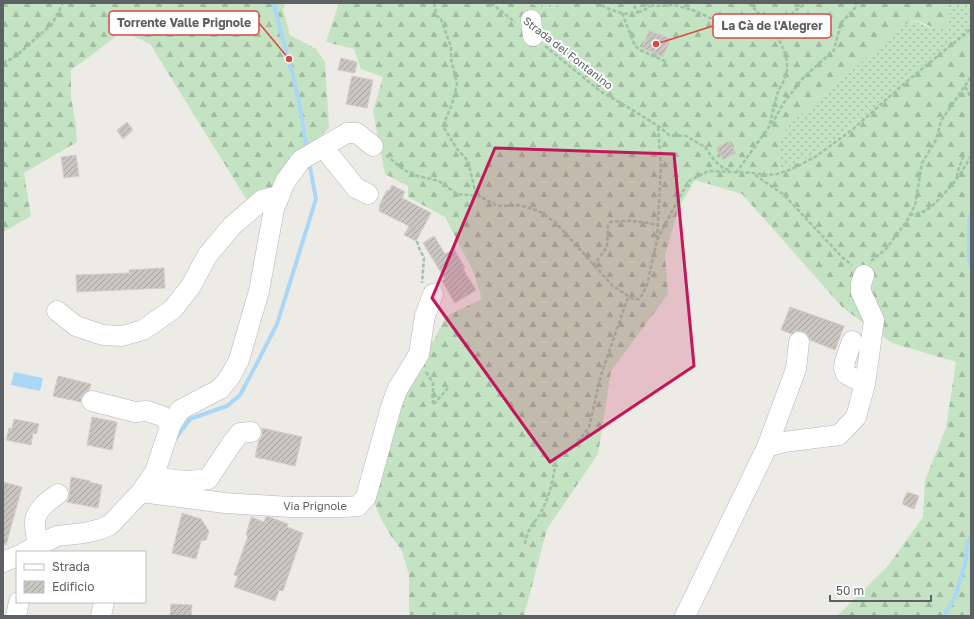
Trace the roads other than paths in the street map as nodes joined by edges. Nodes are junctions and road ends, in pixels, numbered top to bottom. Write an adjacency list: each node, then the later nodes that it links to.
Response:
1 (373, 146): 2 (street)
2 (324, 147): 3 (street); 4 (street)
3 (368, 194)
4 (278, 196): 7 (street); 12 (street)
5 (862, 269): 10 (street)
6 (427, 292): 16 (street, Via Prignole)
7 (57, 311)
8 (852, 341): 10 (street)
9 (799, 342): 14 (street)
10 (865, 384): 14 (street)
11 (92, 401): 12 (street)
12 (171, 424): 15 (street)
13 (251, 432): 15 (street)
14 (766, 447): 25 (street)
15 (153, 475): 16 (street)
16 (141, 492): 18 (street)
17 (58, 494): 18 (street)
18 (31, 549)
19 (16, 556): 20 (street)
20 (3, 562)
21 (19, 603): 23 (street)
22 (104, 603): 24 (street)
23 (16, 616)
24 (101, 616)
25 (685, 616)

